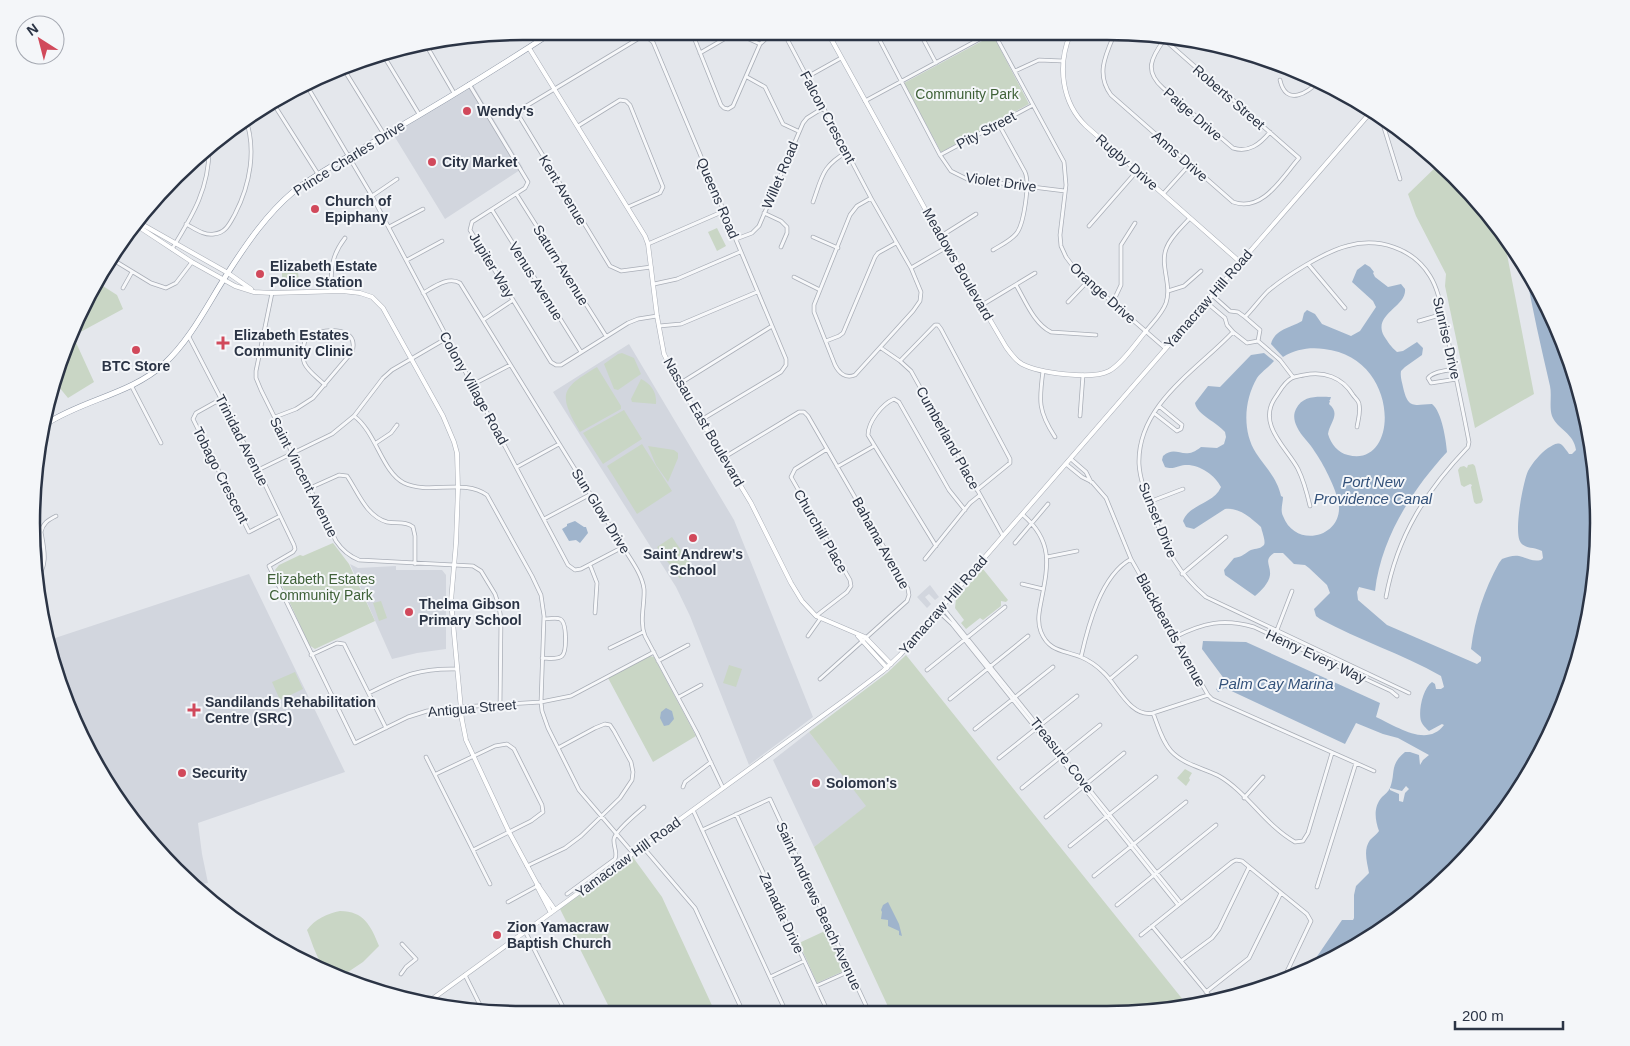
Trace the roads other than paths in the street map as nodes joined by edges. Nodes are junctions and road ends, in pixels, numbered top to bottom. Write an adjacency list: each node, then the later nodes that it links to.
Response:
1 (542, 40): 19 (highway, Prince Charles Drive)
2 (636, 40): 34 (street, Queens Road)
3 (651, 40): 70 (street, Queens Road)
4 (695, 40): 21 (street)
5 (723, 40): 21 (street)
6 (750, 40): 17 (street)
7 (765, 40): 17 (street)
8 (787, 40): 29 (street, Falcon Crescent)
9 (831, 40): 22 (street, Meadows Boulevard)
10 (879, 40): 31 (street, Violet Drive)
11 (923, 40): 25 (street)
12 (979, 40): 25 (street)
13 (997, 40): 26 (street, Orange Drive)
14 (1069, 40): 24 (street, Rugby Drive)
15 (1112, 40): 55 (street, Anns Drive)
16 (1162, 43): 48 (street, Paige Drive)
17 (760, 44): 28 (street)
18 (1168, 44): 48 (street, Roberts Street)
19 (529, 48): 32 (highway, Prince Charles Drive); 34 (street, Nassau East Boulevard)
20 (428, 49): 36 (street)
21 (700, 53): 28 (street)
22 (841, 58): 29 (street); 37 (street, Meadows Boulevard)
23 (386, 60): 41 (street)
24 (1063, 61): 26 (street); 56 (street, Rugby Drive)
25 (936, 63): 31 (street)
26 (1015, 71): 38 (street, Orange Drive)
27 (347, 74): 49 (street)
28 (747, 77): 47 (street)
29 (807, 77): 40 (street, Falcon Crescent)
30 (1280, 80): 33 (street)
31 (900, 82): 37 (street); 51 (street, Violet Drive)
32 (469, 84): 36 (highway, Prince Charles Drive); 63 (street)
33 (1313, 87)
34 (555, 88): 45 (street, Nassau East Boulevard); 99 (street, Kent Avenue)
35 (309, 90): 52 (street, Colony Village Road)
36 (454, 93): 41 (highway, Prince Charles Drive)
37 (865, 101): 80 (street, Meadows Boulevard)
38 (1033, 105): 43 (street, Pity Street); 61 (street, Orange Drive)
39 (277, 107): 57 (street)
40 (823, 108): 47 (street, Willet Road); 50 (street, Falcon Crescent)
41 (419, 114): 49 (highway, Prince Charles Drive)
42 (1367, 116): 97 (street, Yamacraw Hill Road)
43 (998, 123): 51 (street, Pity Street); 60 (street)
44 (248, 126): 75 (street)
45 (578, 126): 67 (street, Nassau East Boulevard); 67 (street)
46 (1384, 128): 59 (street)
47 (798, 132): 71 (street, Willet Road)
48 (1270, 132): 54 (street, Roberts Street)
49 (385, 136): 52 (highway, Prince Charles Drive)
50 (846, 152): 65 (street, Falcon Crescent); 66 (street)
51 (940, 155): 60 (street, Violet Drive)
52 (350, 156): 57 (highway, Prince Charles Drive); 64 (street, Colony Village Road)
53 (209, 157): 75 (street)
54 (1300, 158): 55 (street, Anns Drive)
55 (1190, 164): 62 (street)
56 (1137, 171): 62 (street, Rugby Drive); 77 (street)
57 (318, 175): 103 (highway, Prince Charles Drive)
58 (397, 179): 64 (street)
59 (1400, 179)
60 (1026, 187): 61 (street, Violet Drive); 92 (street)
61 (1066, 191): 107 (street, Orange Drive)
62 (1163, 194): 73 (street, Rugby Drive)
63 (516, 195): 69 (street, Jupiter Way); 138 (street, Saturn Avenue)
64 (372, 196): 78 (street, Colony Village Road)
65 (870, 198): 85 (street, Falcon Crescent); 90 (street, Falcon Crescent)
66 (812, 202)
67 (628, 207): 87 (street, Nassau East Boulevard)
68 (423, 209): 78 (street)
69 (492, 210): 119 (street, Jupiter Way); 144 (street, Venus Avenue)
70 (724, 212): 83 (street, Queens Road); 87 (street)
71 (764, 213): 83 (street, Willet Road); 88 (street)
72 (976, 214): 80 (street)
73 (1190, 218): 97 (street, Rugby Drive); 113 (street)
74 (1135, 223): 121 (street)
75 (186, 224): 86 (street)
76 (143, 226): 86 (street)
77 (1089, 226)
78 (389, 227): 94 (street, Colony Village Road)
79 (141, 228): 91 (street)
80 (941, 236): 89 (street, Meadows Boulevard)
81 (813, 237): 90 (street)
82 (345, 238): 112 (street)
83 (736, 239): 93 (street, Queens Road)
84 (442, 241): 94 (street)
85 (896, 243): 100 (street, Falcon Crescent); 140 (street)
86 (175, 244): 91 (street); 103 (street)
87 (648, 244): 99 (street, Nassau East Boulevard)
88 (782, 247)
89 (948, 247): 100 (street); 123 (street, Meadows Boulevard)
90 (838, 248): 111 (street, Falcon Crescent)
91 (172, 249): 96 (street)
92 (993, 250)
93 (740, 252): 108 (street); 115 (street, Queens Road)
94 (407, 260): 117 (street, Colony Village Road)
95 (117, 262): 102 (street)
96 (192, 262): 102 (street); 106 (street)
97 (1240, 262): 118 (street, Yamacraw Hill Road)
98 (1308, 264): 124 (street); 126 (street, Sunrise Drive); 128 (street, Sunrise Drive)
99 (651, 266): 108 (street, Nassau East Boulevard)
100 (911, 268): 142 (street, Falcon Crescent)
101 (1201, 271): 113 (street)
102 (132, 272): 110 (street)
103 (228, 273): 106 (highway, Prince Charles Drive); 114 (street)
104 (1035, 273): 109 (street)
105 (794, 277): 111 (street)
106 (224, 280): 114 (street); 137 (highway, Prince Charles Drive)
107 (1088, 281): 120 (street); 121 (street, Orange Drive)
108 (654, 284): 127 (street, Nassau East Boulevard)
109 (1016, 285): 123 (street); 136 (street)
110 (123, 288)
111 (820, 290): 140 (street, Falcon Crescent)
112 (331, 291): 116 (street); 145 (street)
113 (1168, 291): 134 (street)
114 (254, 292): 116 (street)
115 (757, 292): 132 (street); 133 (street, Queens Road)
116 (272, 293): 162 (street, Saint Vincent Avenue)
117 (423, 293): 130 (street, Sun Glow Drive); 139 (street, Colony Village Road)
118 (1212, 295): 122 (street, Yamacraw Hill Road); 125 (street)
119 (513, 300): 130 (street); 144 (street, Jupiter Way)
120 (1068, 302)
121 (1113, 302): 134 (street, Orange Drive)
122 (1206, 302): 129 (street); 143 (street, Yamacraw Hill Road)
123 (982, 305): 149 (street, Meadows Boulevard)
124 (1345, 308)
125 (1230, 311): 128 (street); 129 (street)
126 (1443, 314): 131 (street); 148 (street, Sunrise Drive)
127 (657, 316): 132 (street, Nassau East Boulevard); 138 (street, Jupiter Way)
128 (1245, 317): 141 (street)
129 (1225, 318): 135 (street)
130 (482, 320): 147 (street, Sun Glow Drive)
131 (1418, 321)
132 (659, 326): 153 (street, Nassau East Boulevard)
133 (772, 326): 153 (street); 163 (street, Queens Road)
134 (1146, 331): 143 (street, Orange Drive); 150 (street, Meadows Boulevard)
135 (1233, 332): 141 (street); 158 (street, Sunset Drive)
136 (1096, 335)
137 (189, 336): 154 (highway, Prince Charles Drive); 157 (street, Trinidad Avenue)
138 (606, 336): 144 (street, Jupiter Way)
139 (447, 338): 145 (street); 156 (street, Colony Village Road)
140 (826, 341): 142 (street, Falcon Crescent)
141 (1258, 341): 151 (street)
142 (881, 348): 146 (street, Cumberland Place)
143 (1165, 348): 175 (street, Yamacraw Hill Road)
144 (581, 352)
145 (412, 358): 160 (street); 182 (street)
146 (900, 361): 184 (street, Cumberland Place); 184 (street)
147 (510, 365): 156 (street); 170 (street, Sun Glow Drive)
148 (1455, 369): 152 (street, Sunrise Drive); 152 (street)
149 (1043, 371): 150 (street, Meadows Boulevard); 167 (street)
150 (1083, 375): 161 (street)
151 (1293, 378): 166 (street); 189 (street)
152 (1457, 379): 214 (street, Sunrise Drive)
153 (679, 384): 163 (street, Nassau East Boulevard)
154 (131, 385): 164 (highway, Prince Charles Drive); 169 (street)
155 (325, 385): 155 (street); 162 (street)
156 (472, 385): 177 (street, Colony Village Road)
157 (221, 399): 179 (street, Trinidad Avenue); 193 (street, Tobago Crescent)
158 (1159, 406): 159 (street, Sunset Drive); 159 (street)
159 (1154, 413): 187 (street, Sunset Drive)
160 (354, 416): 168 (street); 173 (street)
161 (1080, 416)
162 (275, 417): 173 (street, Saint Vincent Avenue)
163 (701, 420): 174 (street, Nassau East Boulevard)
164 (51, 421)
165 (397, 425): 168 (street)
166 (1356, 427)
167 (1055, 437)
168 (376, 443): 182 (street)
169 (161, 444)
170 (559, 444): 177 (street); 185 (street, Sun Glow Drive)
171 (874, 446): 178 (street); 190 (street); 200 (street)
172 (827, 449): 174 (street, Bahama Avenue); 178 (street, Bahama Avenue); 219 (street, Churchill Place)
173 (293, 453): 179 (street); 181 (street, Saint Vincent Avenue)
174 (723, 458): 219 (street, Nassau East Boulevard)
175 (1071, 459): 176 (street, Yamacraw Hill Road); 180 (street, Blackbeards Avenue)
176 (1066, 464): 180 (street, Blackbeards Avenue); 191 (street, Yamacraw Hill Road)
177 (517, 467): 194 (street, Colony Village Road)
178 (837, 467): 226 (street, Bahama Avenue)
179 (258, 470): 193 (street, Trinidad Avenue)
180 (1092, 482): 205 (street, Blackbeards Avenue)
181 (310, 488): 206 (street, Saint Vincent Avenue); 206 (street)
182 (458, 488): 207 (street); 220 (street)
183 (1182, 489): 187 (street)
184 (977, 490): 186 (street, Cumberland Place)
185 (591, 494): 194 (street); 201 (street, Sun Glow Drive)
186 (980, 495): 190 (street); 197 (street, Cumberland Place)
187 (1149, 502): 210 (street, Sunset Drive)
188 (1048, 504): 195 (street)
189 (1310, 506)
190 (965, 510): 200 (street)
191 (1023, 515): 195 (street); 197 (street, Yamacraw Hill Road)
192 (56, 516): 196 (street)
193 (280, 516): 231 (street, Trinidad Avenue)
194 (544, 519): 208 (street, Colony Village Road)
195 (1031, 524): 199 (street); 203 (street)
196 (41, 532): 209 (street)
197 (1003, 537): 216 (street, Yamacraw Hill Road)
198 (1226, 537): 210 (street)
199 (1015, 543)
200 (936, 546): 204 (street)
201 (624, 547): 208 (street); 222 (street, Sun Glow Drive)
202 (1077, 551): 203 (street)
203 (1047, 557): 212 (street)
204 (925, 559)
205 (1131, 559): 225 (street, Blackbeards Avenue); 232 (street)
206 (415, 564): 207 (street, Saint Vincent Avenue)
207 (454, 564): 240 (street); 254 (street, Saint Vincent Avenue)
208 (590, 565): 218 (street)
209 (42, 570)
210 (1182, 574): 221 (street, Sunset Drive)
211 (1022, 584): 212 (street)
212 (1044, 589): 232 (street)
213 (1292, 591): 221 (street)
214 (1386, 596)
215 (1005, 607): 227 (street)
216 (942, 608): 217 (street, Yamacraw Hill Road); 227 (street, Treasure Cove)
217 (938, 612): 227 (street, Treasure Cove); 236 (street, Yamacraw Hill Road)
218 (595, 613)
219 (818, 617): 223 (street, Churchill Place); 226 (street, Nassau East Boulevard)
220 (544, 619): 234 (street); 234 (street)
221 (1277, 630): 246 (street, Sunset Drive)
222 (643, 632): 229 (street); 230 (street, Sun Glow Drive)
223 (808, 636)
224 (1028, 636): 239 (street)
225 (1174, 637): 247 (street, Blackbeards Avenue); 249 (street, Henry Every Way)
226 (864, 638): 236 (street, Nassau East Boulevard); 238 (street, Nassau East Boulevard); 242 (street, Bahama Avenue)
227 (966, 638): 239 (street, Treasure Cove); 241 (street)
228 (688, 646): 235 (street)
229 (610, 648)
230 (654, 652): 235 (street, Sun Glow Drive); 253 (street, Antigua Street)
231 (311, 655): 245 (street); 259 (street, Antigua Street)
232 (1081, 657): 243 (street)
233 (1136, 657): 243 (street)
234 (542, 658): 253 (street)
235 (658, 660): 250 (street, Sun Glow Drive)
236 (891, 664): 238 (street, Yamacraw Hill Road)
237 (1053, 666): 251 (street)
238 (887, 668): 276 (street, Yamacraw Hill Road)
239 (989, 668): 251 (street, Treasure Cove); 252 (street)
240 (457, 669): 245 (street); 255 (street)
241 (927, 670)
242 (820, 679)
243 (1110, 679): 256 (street)
244 (701, 685): 250 (street)
245 (369, 693): 259 (street)
246 (1410, 693)
247 (1208, 695): 256 (street); 263 (street, Blackbeards Avenue)
248 (1077, 696): 258 (street)
249 (1397, 696)
250 (678, 697): 268 (street, Sun Glow Drive)
251 (1014, 698): 258 (street, Treasure Cove); 260 (street)
252 (950, 699)
253 (541, 702): 254 (street, Antigua Street); 261 (street)
254 (500, 705): 255 (street, Antigua Street)
255 (460, 706): 259 (street, Antigua Street); 264 (street)
256 (1153, 713): 278 (street)
257 (1100, 725): 265 (street)
258 (1037, 727): 265 (street, Treasure Cove); 267 (street)
259 (386, 728)
260 (975, 729)
261 (558, 748): 284 (street); 284 (street)
262 (1124, 753): 274 (street)
263 (1332, 753): 269 (street, Blackbeards Avenue); 278 (street)
264 (472, 756): 271 (street); 288 (street); 288 (street)
265 (1061, 756): 274 (street, Treasure Cove); 277 (street)
266 (426, 757): 271 (street)
267 (998, 758)
268 (711, 762): 275 (street); 276 (street, Sun Glow Drive)
269 (1356, 764): 270 (street, Blackbeards Avenue); 301 (street)
270 (1374, 771)
271 (436, 774): 293 (street)
272 (1263, 777): 278 (street)
273 (1156, 778): 283 (street)
274 (1084, 786): 283 (street, Treasure Cove); 285 (street)
275 (683, 787)
276 (723, 788): 281 (street, Yamacraw Hill Road)
277 (1022, 788)
278 (1244, 798)
279 (1186, 802): 290 (street)
280 (644, 807): 289 (street)
281 (693, 810): 287 (street); 291 (street, Yamacraw Hill Road)
282 (736, 814): 287 (street); 313 (street, Zanadia Drive); 315 (street, Saint Andrews Beach Avenue)
283 (1108, 815): 290 (street, Treasure Cove); 292 (street)
284 (602, 817): 289 (street); 295 (street)
285 (1046, 817)
286 (1216, 825): 297 (street)
287 (702, 830): 319 (street)
288 (509, 832): 293 (street); 295 (street)
289 (616, 834): 294 (street); 303 (street)
290 (1132, 845): 297 (street, Treasure Cove); 298 (street)
291 (642, 846): 294 (street, Yamacraw Hill Road); 326 (street)
292 (1070, 846)
293 (474, 850): 299 (street)
294 (633, 853): 307 (street, Yamacraw Hill Road)
295 (527, 866): 300 (street)
296 (1249, 867): 302 (street); 305 (street); 314 (street)
297 (1156, 874): 305 (street, Treasure Cove); 306 (street)
298 (1094, 876)
299 (490, 884)
300 (537, 885): 304 (street); 307 (street); 308 (street)
301 (1317, 887)
302 (1281, 893): 316 (street); 321 (street)
303 (567, 894)
304 (508, 902)
305 (1180, 904): 309 (street)
306 (1117, 905)
307 (555, 910): 308 (street, Yamacraw Hill Road)
308 (551, 913): 310 (street, Yamacraw Hill Road)
309 (1152, 926): 311 (street); 314 (street)
310 (525, 931): 318 (street, Yamacraw Hill Road); 325 (street)
311 (1141, 935)
312 (402, 944): 317 (street)
313 (804, 960): 319 (street); 320 (street, Zanadia Drive)
314 (1181, 961): 321 (street)
315 (850, 971): 320 (street); 329 (street, Saint Andrews Beach Avenue)
316 (1287, 971)
317 (401, 974)
318 (465, 976): 323 (street, Yamacraw Hill Road); 324 (street)
319 (770, 977): 327 (street)
320 (816, 986): 328 (street, Zanadia Drive)
321 (1206, 992): 322 (street)
322 (1209, 995)
323 (436, 998)
324 (478, 1004)
325 (563, 1006)
326 (741, 1006)
327 (783, 1006)
328 (825, 1006)
329 (866, 1006)

